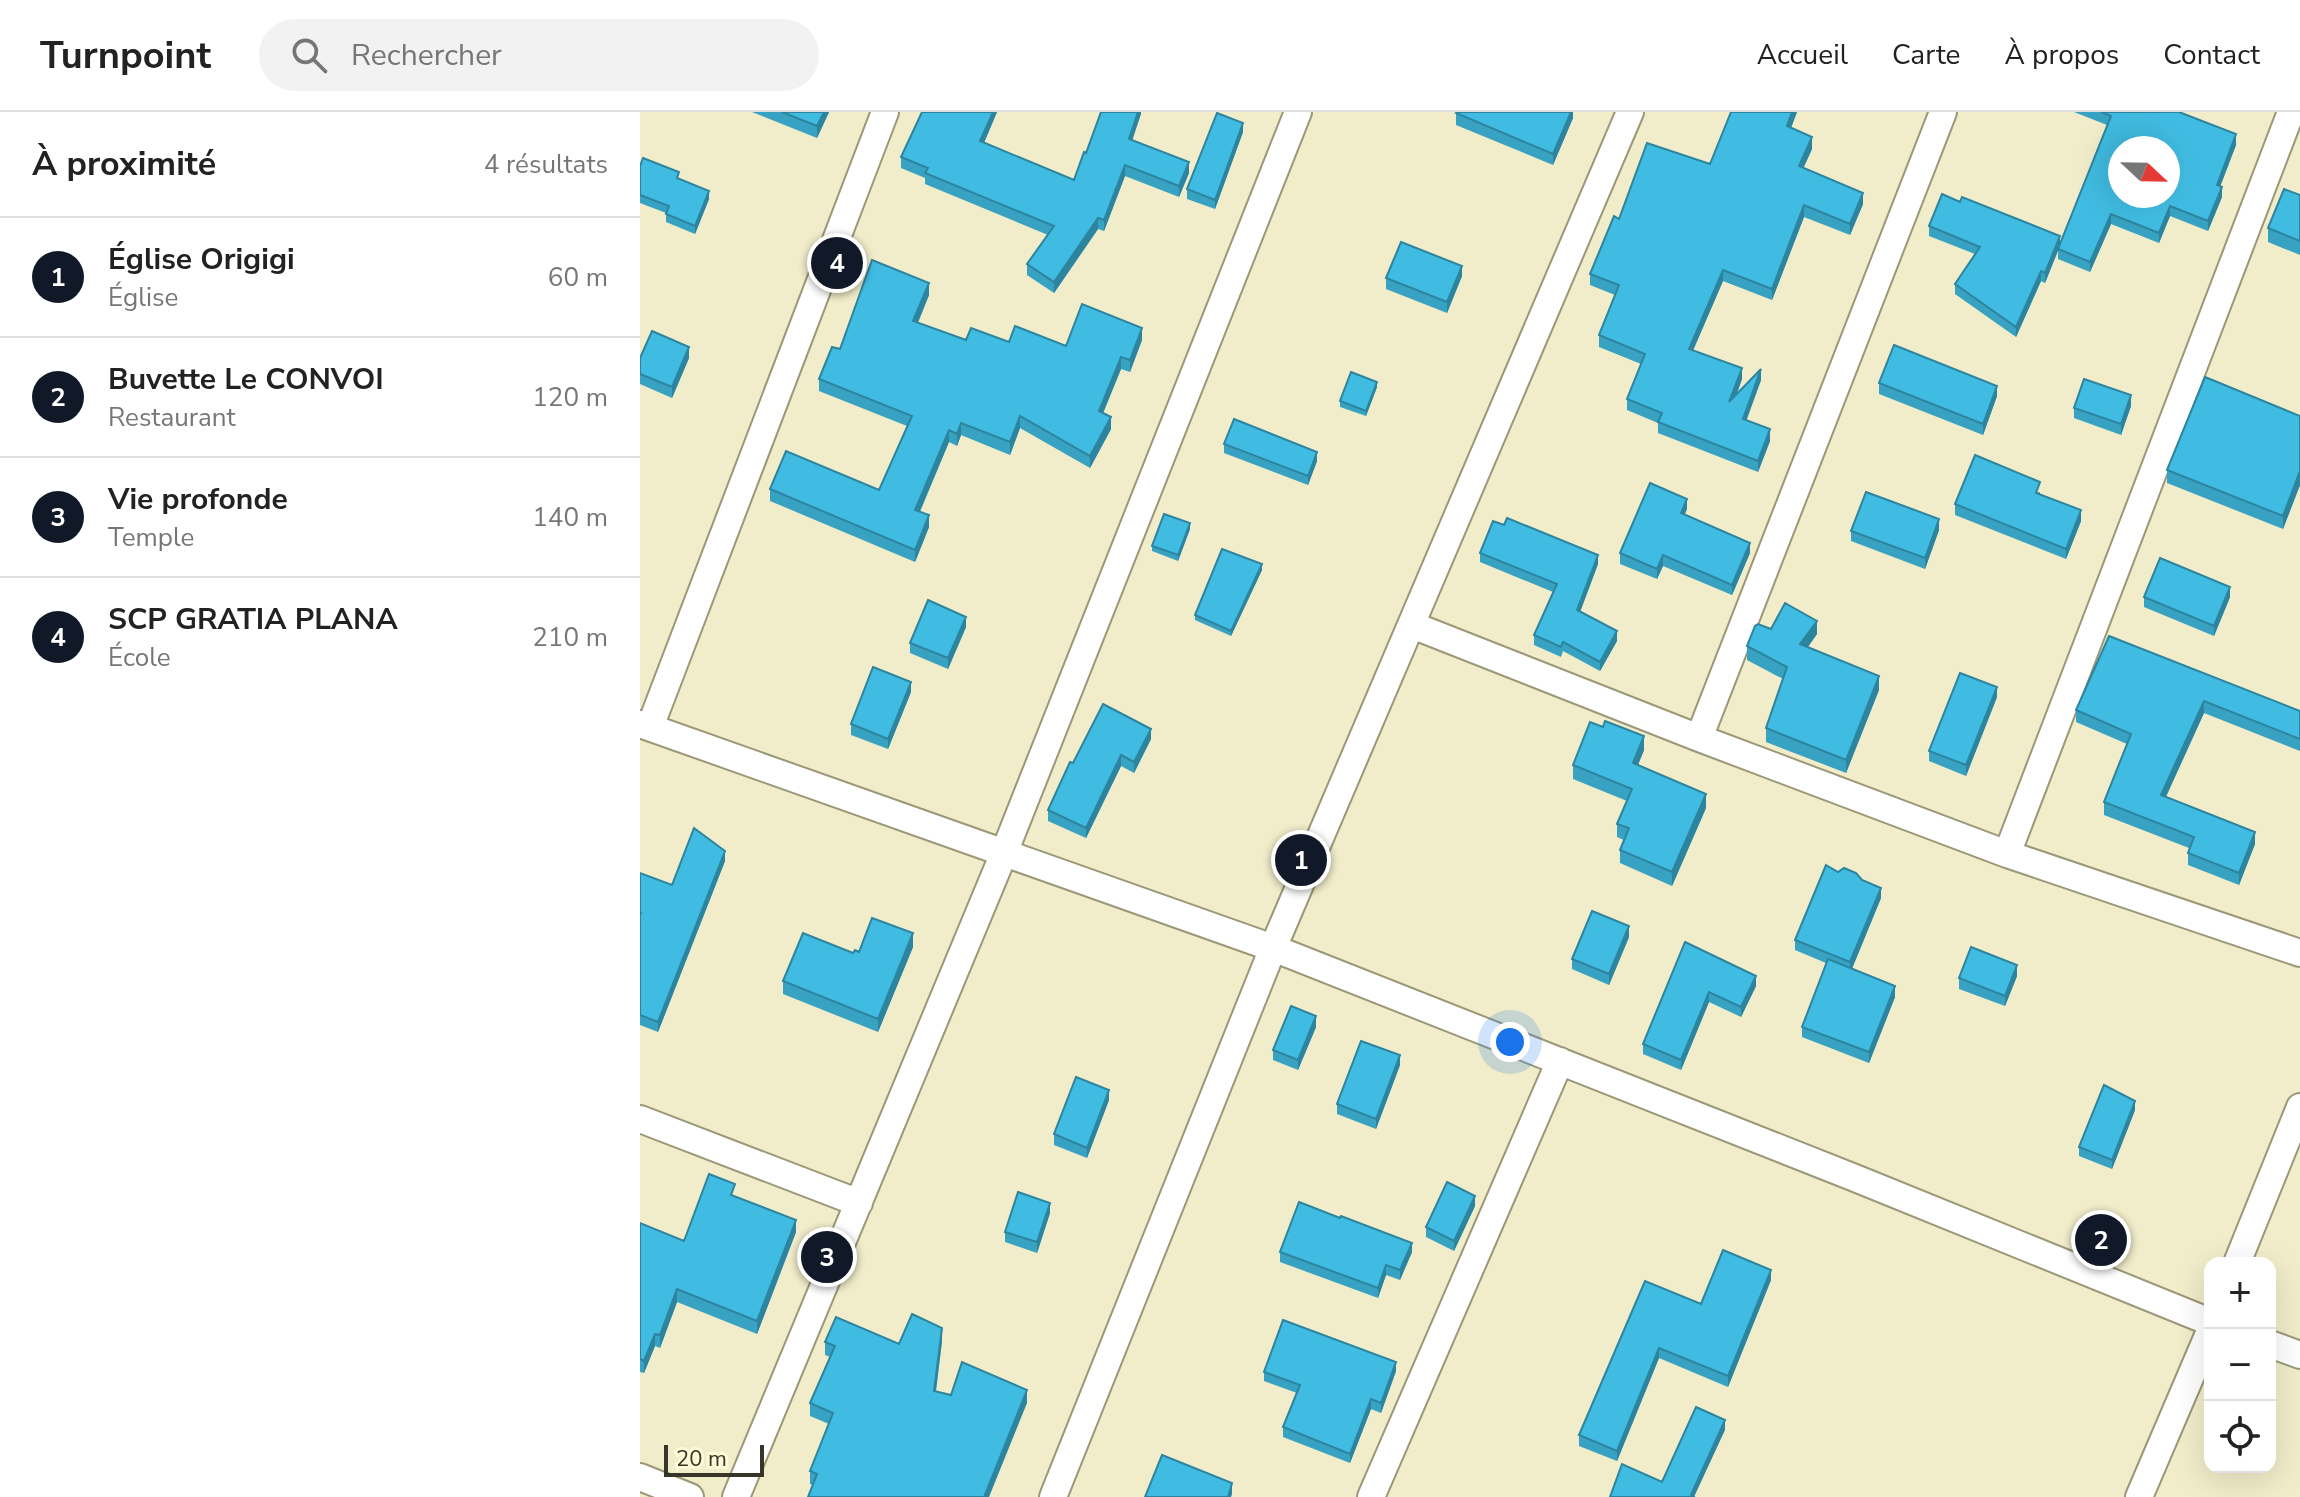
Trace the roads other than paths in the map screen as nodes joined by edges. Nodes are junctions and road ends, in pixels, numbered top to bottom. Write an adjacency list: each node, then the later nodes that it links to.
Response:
1 (885, 112): 7 (street)
2 (1298, 112): 9 (street)
3 (1630, 112): 6 (street)
4 (1943, 112): 8 (street)
5 (2291, 112): 10 (street)
6 (1412, 625): 8 (street); 11 (street)
7 (645, 726): 9 (street)
8 (1699, 738): 10 (street)
9 (1004, 853): 11 (street); 16 (street)
10 (2007, 854): 12 (street)
11 (1273, 948): 13 (street); 25 (street)
12 (2300, 953)
13 (1560, 1061): 18 (street); 26 (street)
14 (2300, 1107): 17 (street)
15 (640, 1119): 16 (street)
16 (859, 1203): 24 (street)
17 (2239, 1257)
18 (2204, 1320)
19 (2204, 1345): 27 (street)
20 (2276, 1346): 21 (street)
21 (2300, 1355)
22 (640, 1477): 23 (street)
23 (690, 1497)
24 (736, 1497)
25 (1053, 1497)
26 (1371, 1497)
27 (2139, 1497)

